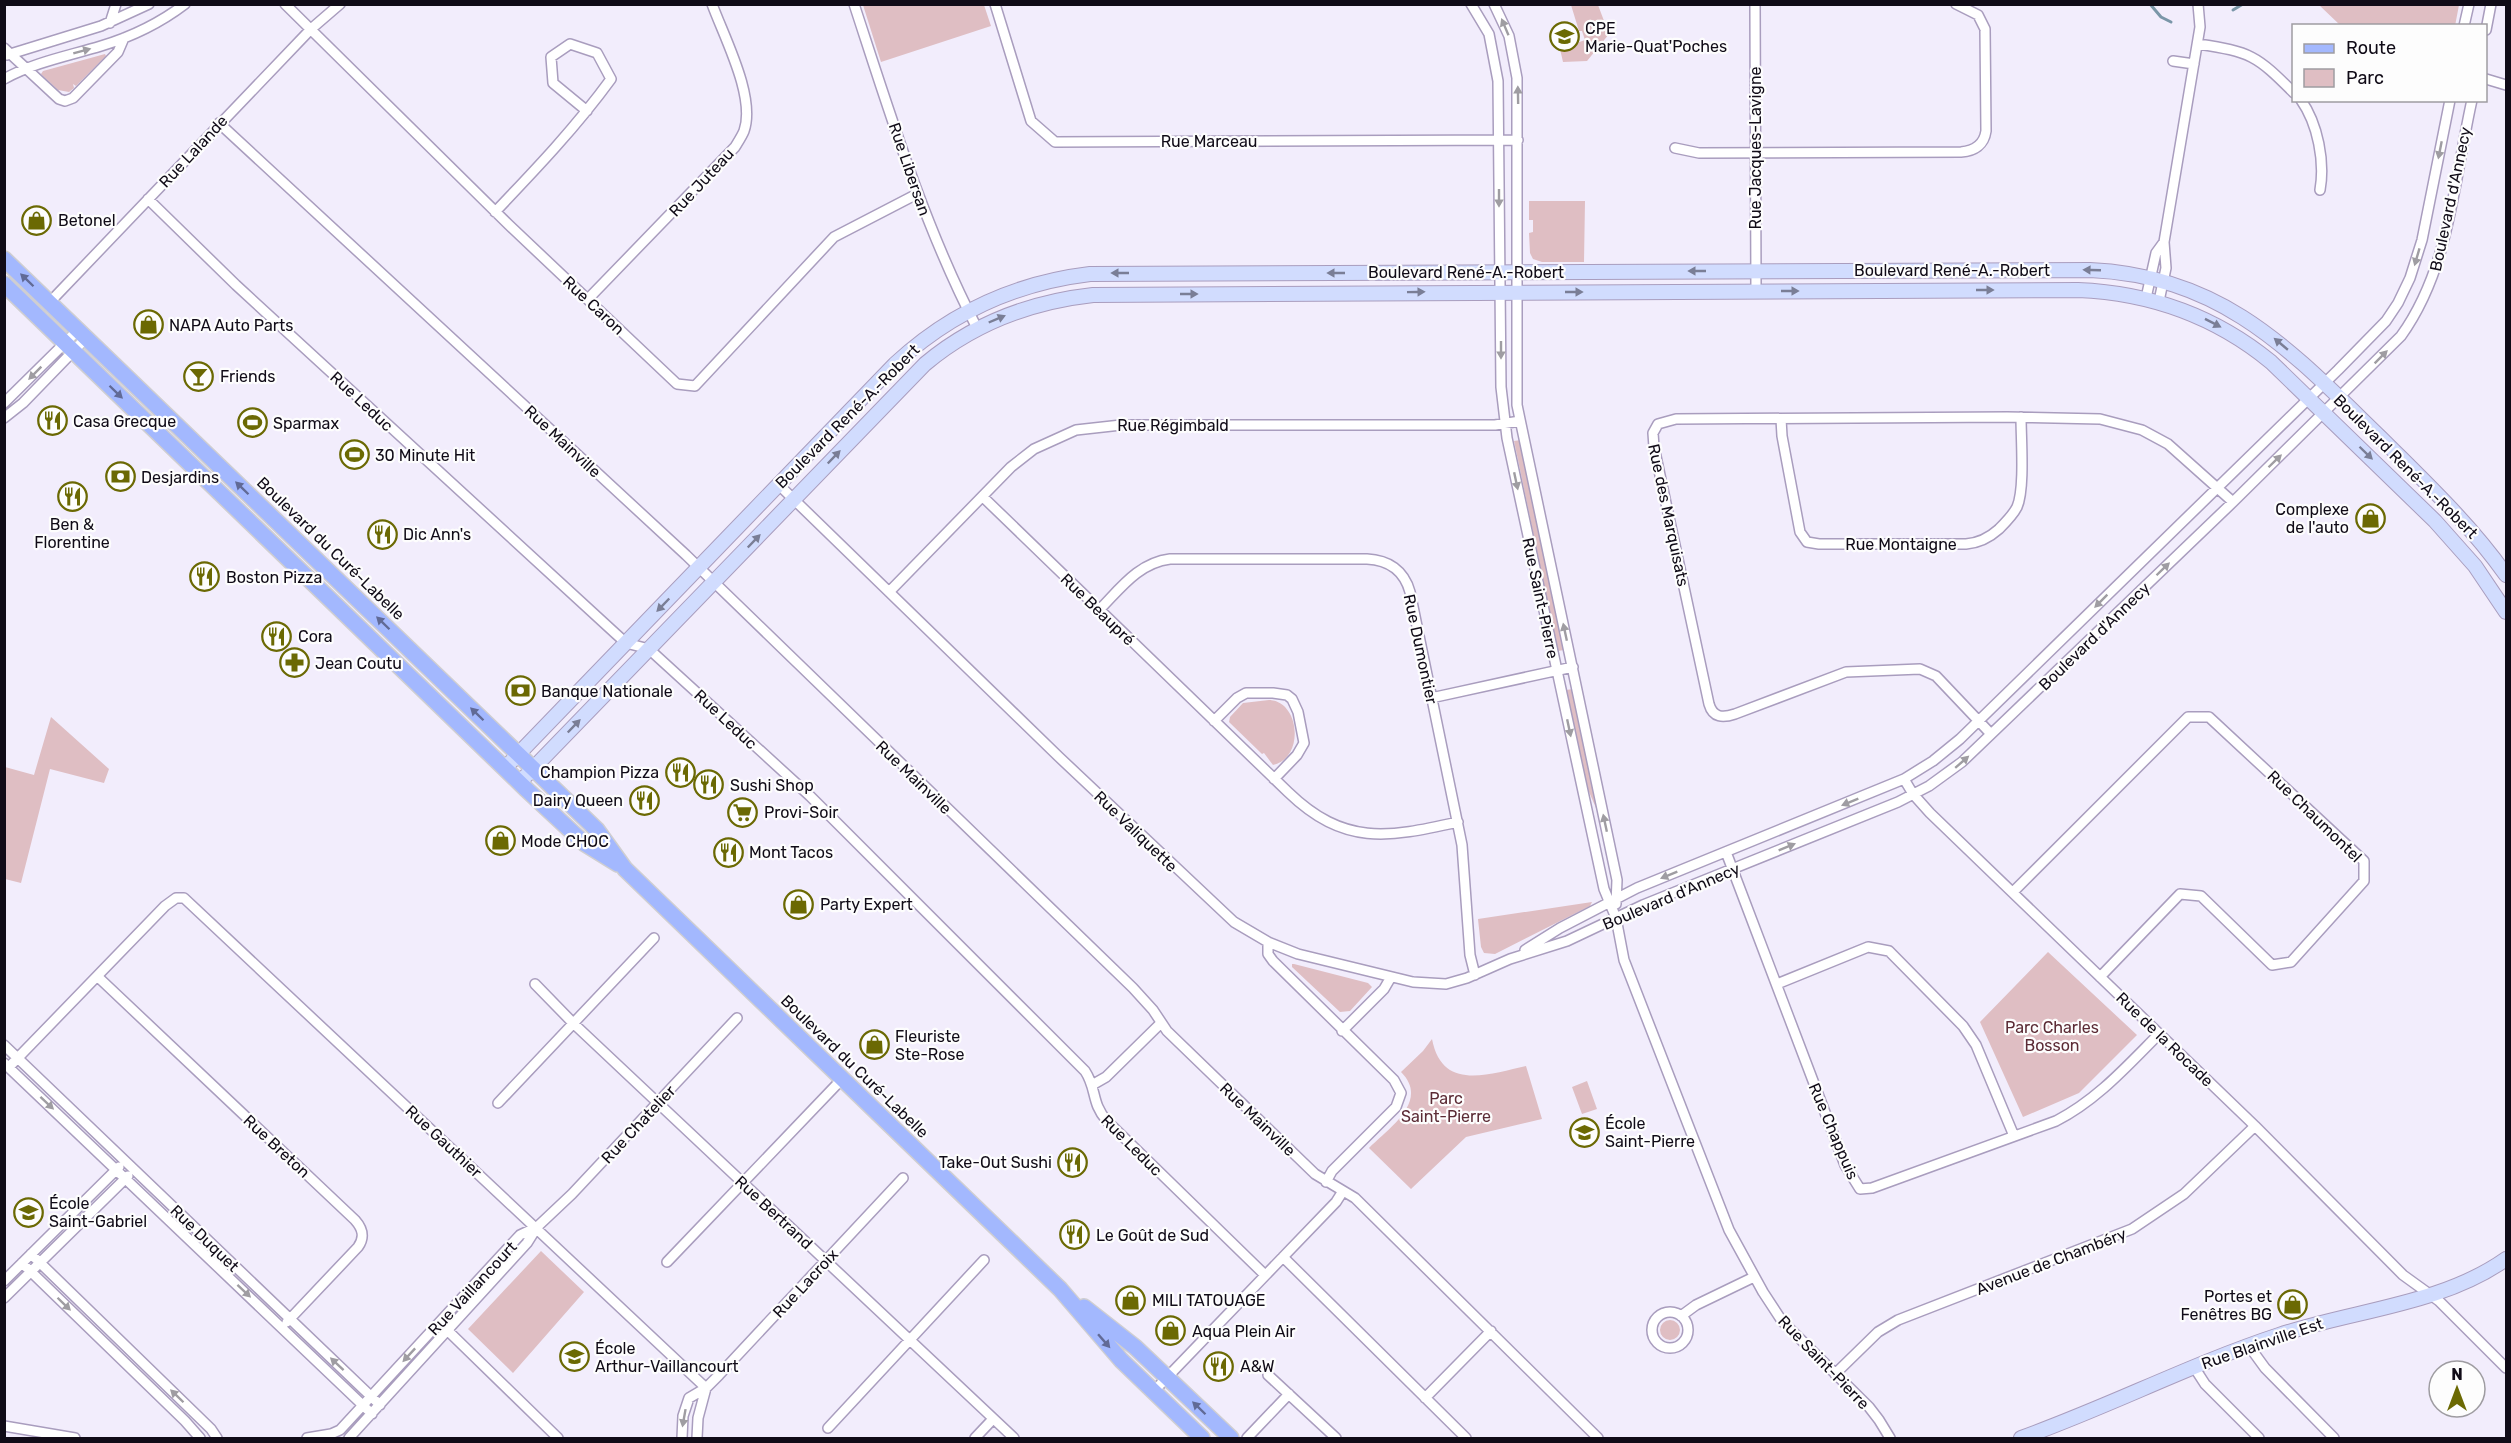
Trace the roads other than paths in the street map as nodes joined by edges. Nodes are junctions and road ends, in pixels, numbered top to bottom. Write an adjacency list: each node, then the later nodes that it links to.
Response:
1 (116, 4): 16 (street)
2 (185, 4): 18 (street)
3 (285, 4): 20 (street, Rue Caron)
4 (340, 4): 20 (street, Rue Lalande)
5 (712, 4): 53 (street, Rue Juteau)
6 (854, 4): 41 (street, Rue Libersan)
7 (995, 4): 36 (street, Rue Marceau)
8 (1471, 4): 36 (street, Rue Saint-Pierre)
9 (1494, 4): 37 (street, Rue Saint-Pierre, one-way to 9)
10 (1755, 4): 39 (street, Rue Jacques-Lavigne)
11 (1956, 4): 39 (street)
12 (2198, 4): 22 (street)
13 (2469, 4): 17 (street)
14 (2491, 4): 19 (street)
15 (145, 6): 16 (street); 18 (street)
16 (110, 23): 23 (street)
17 (2464, 24)
18 (152, 25): 21 (street)
19 (2487, 25)
20 (310, 29): 35 (street, Rue Lalande); 43 (street, Rue Caron)
21 (124, 38): 26 (street, one-way to 21); 26 (street)
22 (2198, 44): 25 (street); 30 (street)
23 (6, 52): 26 (street)
24 (2173, 61): 25 (street)
25 (2194, 64): 48 (street)
26 (26, 68): 27 (street)
27 (4, 79)
28 (2487, 79): 29 (street)
29 (2506, 86)
30 (2292, 91)
31 (2302, 102): 40 (street)
32 (2450, 102): 60 (street, Boulevard d'Annecy, one-way to 60)
33 (2472, 102): 62 (street, Boulevard d'Annecy, one-way to 33)
34 (587, 111): 34 (street); 43 (street)
35 (219, 123): 42 (street, Rue Lalande); 75 (street, Rue Mainville)
36 (1499, 140): 37 (street, Rue Marceau); 46 (street, Rue Saint-Pierre, one-way to 46)
37 (1518, 140): 47 (street, Rue Saint-Pierre)
38 (1675, 148): 39 (street)
39 (1755, 153): 45 (street, Rue Jacques-Lavigne)
40 (2320, 190)
41 (917, 194): 53 (street, Rue Caron); 56 (street, Rue Libersan)
42 (148, 199): 55 (street, Rue Lalande); 81 (street, Rue Leduc)
43 (495, 212): 53 (street, Rue Caron)
44 (4, 259): 55 (main road, Boulevard du Curé-Labelle, one-way to 44)
45 (1755, 271): 47 (street, Boulevard René-A.-Robert, one-way to 47); 48 (street, Boulevard René-A.-Robert, one-way to 45); 50 (street, Rue Jacques-Lavigne)
46 (1500, 272): 47 (street, Boulevard René-A.-Robert); 51 (street, Rue Saint-Pierre); 56 (street, Boulevard René-A.-Robert, one-way to 56)
47 (1518, 272): 52 (street, Rue Saint-Pierre)
48 (2157, 279): 54 (street); 60 (street, Boulevard René-A.-Robert, one-way to 48)
49 (4, 284): 59 (main road, Boulevard du Curé-Labelle)
50 (1755, 291): 52 (street, Boulevard René-A.-Robert, one-way to 50); 54 (street, Boulevard René-A.-Robert, one-way to 54)
51 (1501, 292): 52 (street, Boulevard René-A.-Robert); 57 (street, Boulevard René-A.-Robert, one-way to 51); 69 (street, Rue Saint-Pierre, one-way to 69)
52 (1516, 292): 68 (street, Rue Saint-Pierre)
53 (588, 299)
54 (2152, 299): 61 (street, Boulevard René-A.-Robert, one-way to 61)
55 (50, 302): 58 (main road, Boulevard du Curé-Labelle)
56 (968, 310): 57 (street, Rue Libersan); 70 (street, Boulevard René-A.-Robert)
57 (977, 328): 73 (street, Boulevard René-A.-Robert, one-way to 57)
58 (82, 334): 59 (street); 89 (main road, Boulevard du Curé-Labelle, one-way to 58)
59 (69, 347): 63 (street, one-way to 63); 66 (street); 90 (main road, Boulevard du Curé-Labelle, one-way to 90)
60 (2324, 384): 61 (street, Boulevard d'Annecy); 62 (street, Boulevard René-A.-Robert)
61 (2309, 398): 64 (street, Boulevard René-A.-Robert); 71 (street, Boulevard d'Annecy)
62 (2338, 398): 64 (street, Boulevard d'Annecy); 76 (street, Boulevard René-A.-Robert)
63 (4, 403)
64 (2324, 412): 74 (street, Boulevard d'Annecy, one-way to 64); 80 (street, Boulevard René-A.-Robert, one-way to 80)
65 (2021, 417): 67 (street, Rue des Marquisats); 67 (street, Rue Montaigne); 71 (street, Rue des Marquisats)
66 (4, 418)
67 (1781, 419): 87 (street, Rue des Marquisats)
68 (1520, 421): 69 (street, Rue Régimbald); 83 (street, Rue Saint-Pierre, one-way to 68)
69 (1505, 423): 72 (street, Rue Régimbald); 84 (street, Rue Saint-Pierre, one-way to 84)
70 (779, 485): 73 (street, Rue Valiquette); 75 (street, Boulevard René-A.-Robert)
71 (2218, 487): 74 (street, Rue des Marquisats); 87 (street, Boulevard d'Annecy, one-way to 87)
72 (983, 497): 78 (street, Rue Régimbald); 79 (street, Rue Beaupré)
73 (793, 499): 77 (street, Boulevard René-A.-Robert, one-way to 73); 78 (street, Rue Valiquette)
74 (2233, 502): 88 (street, Boulevard d'Annecy, one-way to 74)
75 (699, 567): 77 (street, Rue Mainville); 81 (street, Boulevard René-A.-Robert, one-way to 81)
76 (2506, 575)
77 (714, 582): 82 (street, Boulevard René-A.-Robert); 114 (street, Rue Mainville)
78 (889, 592): 104 (street, Rue Valiquette)
79 (1099, 610): 85 (street, Rue Dumontier); 86 (street, Rue Beaupré)
80 (2506, 612)
81 (626, 643): 82 (street, Rue Leduc); 89 (street, Boulevard René-A.-Robert)
82 (650, 649): 91 (street, Boulevard René-A.-Robert, one-way to 82); 121 (street, Rue Leduc)
83 (1573, 668): 84 (street); 101 (street, Rue Saint-Pierre, one-way to 83)
84 (1557, 671): 85 (street); 101 (street, Rue Saint-Pierre, one-way to 101)
85 (1431, 698): 96 (street, Rue Dumontier)
86 (1214, 721): 92 (street, Rue Beaupré); 92 (street)
87 (1979, 721): 88 (street, Rue des Marquisats); 93 (street, Boulevard d'Annecy)
88 (1991, 734): 95 (street, Boulevard d'Annecy, one-way to 88)
89 (519, 754): 90 (street, Boulevard René-A.-Robert); 91 (main road, Boulevard du Curé-Labelle)
90 (505, 768): 94 (main road, Boulevard du Curé-Labelle)
91 (534, 768): 94 (street, Boulevard René-A.-Robert); 98 (main road, Boulevard du Curé-Labelle)
92 (1274, 778): 96 (street, Rue Beaupré)
93 (1904, 779): 95 (street, Rue de la Rocade); 97 (street, Boulevard d'Annecy, one-way to 97)
94 (520, 782): 98 (main road, Boulevard du Curé-Labelle)
95 (1913, 794): 99 (street, Boulevard d'Annecy, one-way to 95); 100 (street, Rue de la Rocade)
96 (1458, 822): 107 (street, Rue Dumontier)
97 (1726, 852): 99 (street, Rue Chappuis); 101 (street, Boulevard d'Annecy, one-way to 101)
98 (625, 869): 120 (main road, Boulevard du Curé-Labelle)
99 (1733, 869): 102 (street, Boulevard d'Annecy); 111 (street, Rue Chappuis)
100 (2013, 892): 109 (street, Rue de la Rocade); 109 (street, Rue Chaumontel)
101 (1613, 901): 102 (street, Rue Saint-Pierre); 105 (street, Boulevard d'Annecy)
102 (1616, 918): 105 (street, Boulevard d'Annecy); 145 (street, Rue Saint-Pierre)
103 (654, 938): 113 (street)
104 (1268, 942): 108 (street, Boulevard d'Annecy); 115 (street)
105 (1510, 959): 107 (street, Boulevard d'Annecy)
106 (97, 975): 118 (street); 134 (street, Rue Gauthier); 151 (street, Rue Breton)
107 (1475, 975): 108 (street, Boulevard d'Annecy)
108 (1391, 977): 115 (street)
109 (2100, 977): 116 (street, Rue de la Rocade)
110 (535, 984): 113 (street, Rue Bertrand)
111 (1777, 984): 125 (street); 125 (street, Rue Chappuis)
112 (737, 1018): 123 (street, Rue Chatelier)
113 (573, 1023): 122 (street); 123 (street, Rue Bertrand)
114 (1161, 1023): 121 (street); 132 (street, Rue Mainville)
115 (1342, 1031): 132 (street)
116 (2159, 1034): 124 (street, Rue de la Rocade); 125 (street, Rue Chappuis)
117 (4, 1045): 118 (street, Rue Duquet)
118 (18, 1058): 119 (street); 126 (street, Rue Duquet)
119 (7, 1065): 127 (street, Rue Duquet, one-way to 127)
120 (842, 1079): 131 (street); 147 (main road, Boulevard du Curé-Labelle)
121 (1092, 1085): 144 (street, Rue Leduc)
122 (498, 1103)
123 (658, 1103): 131 (street, Rue Bertrand); 134 (street, Rue Chatelier)
124 (2255, 1126): 148 (street, Rue de la Rocade); 161 (street, Avenue de Chambéry)
125 (2014, 1136)
126 (125, 1161): 127 (street); 128 (street, Rue Duquet)
127 (117, 1169): 129 (street, Rue Duquet); 135 (street)
128 (134, 1170): 129 (street); 151 (street, Rue Duquet)
129 (126, 1178): 142 (street); 153 (street, Rue Duquet, one-way to 153)
130 (903, 1178): 139 (street, Rue Lacroix)
131 (742, 1182): 139 (street, Rue Bertrand); 140 (street)
132 (1326, 1182): 133 (street, Rue Mainville)
133 (1343, 1191): 136 (street); 155 (street, Rue Mainville)
134 (537, 1227): 152 (street, Rue Vaillancourt); 154 (street, Rue Vaillancourt); 163 (street, Rue Gauthier)
135 (31, 1254): 141 (street); 142 (street)
136 (1283, 1257): 144 (street); 167 (street)
137 (2506, 1258): 148 (street, Rue Blainville Est)
138 (984, 1260): 156 (street)
139 (826, 1261): 156 (street, Rue Bertrand); 163 (street, Rue Lacroix)
140 (668, 1262)
141 (22, 1263): 143 (street); 146 (street)
142 (39, 1263): 143 (street); 176 (street, one-way to 142)
143 (31, 1272): 149 (street); 175 (street, one-way to 175)
144 (1265, 1275): 162 (street)
145 (1754, 1277): 150 (street); 161 (street, Rue Saint-Pierre)
146 (4, 1281)
147 (1060, 1289): 162 (main road, Boulevard du Curé-Labelle); 164 (main road, Boulevard du Curé-Labelle, one-way to 164)
148 (2430, 1294): 157 (street, Rue Blainville Est); 159 (street, Rue de la Rocade)
149 (4, 1298)
150 (1681, 1316)
151 (290, 1319): 153 (street, Rue Breton); 166 (street, Rue Duquet, one-way to 151)
152 (439, 1323): 154 (street); 166 (street, Rue Vaillancourt, one-way to 166)
153 (282, 1327): 168 (street, Rue Duquet)
154 (448, 1331): 169 (street, Rue Vaillancourt); 179 (street)
155 (1491, 1331): 167 (street); 189 (street, Rue Mainville)
156 (909, 1340): 171 (street, Rue Bertrand); 173 (street)
157 (2249, 1346): 158 (street, Rue Blainville Est); 193 (street)
158 (2194, 1367): 191 (street, Rue Blainville Est); 192 (street)
159 (2506, 1368)
160 (1268, 1374): 165 (street)
161 (1835, 1374): 190 (street, Rue Saint-Pierre)
162 (1167, 1378): 164 (street); 185 (main road, Boulevard du Curé-Labelle, one-way to 162)
163 (706, 1388): 180 (street, Rue Lacroix, one-way to 180); 181 (street, Rue Lacroix)
164 (1153, 1392): 184 (main road, Boulevard du Curé-Labelle)
165 (1289, 1394): 186 (street); 187 (street)
166 (371, 1396): 168 (street, Rue Vaillancourt); 169 (street, Rue Duquet)
167 (1425, 1398): 188 (street)
168 (363, 1405): 170 (street, Rue Duquet); 177 (street, Rue Vaillancourt)
169 (380, 1405): 170 (street, Rue Vaillancourt)
170 (372, 1413): 178 (street, Rue Vaillancourt)
171 (993, 1419): 182 (street); 183 (street, Rue Bertrand)
172 (4, 1426): 174 (street)
173 (828, 1428)
174 (75, 1438)
175 (200, 1438)
176 (217, 1438)
177 (307, 1438)
178 (349, 1438)
179 (558, 1438)
180 (682, 1438)
181 (697, 1438)
182 (975, 1438)
183 (1014, 1438)
184 (1202, 1438)
185 (1231, 1438)
186 (1247, 1438)
187 (1336, 1438)
188 (1466, 1438)
189 (1598, 1438)
190 (1890, 1438)
191 (2021, 1438)
192 (2259, 1438)
193 (2334, 1438)

